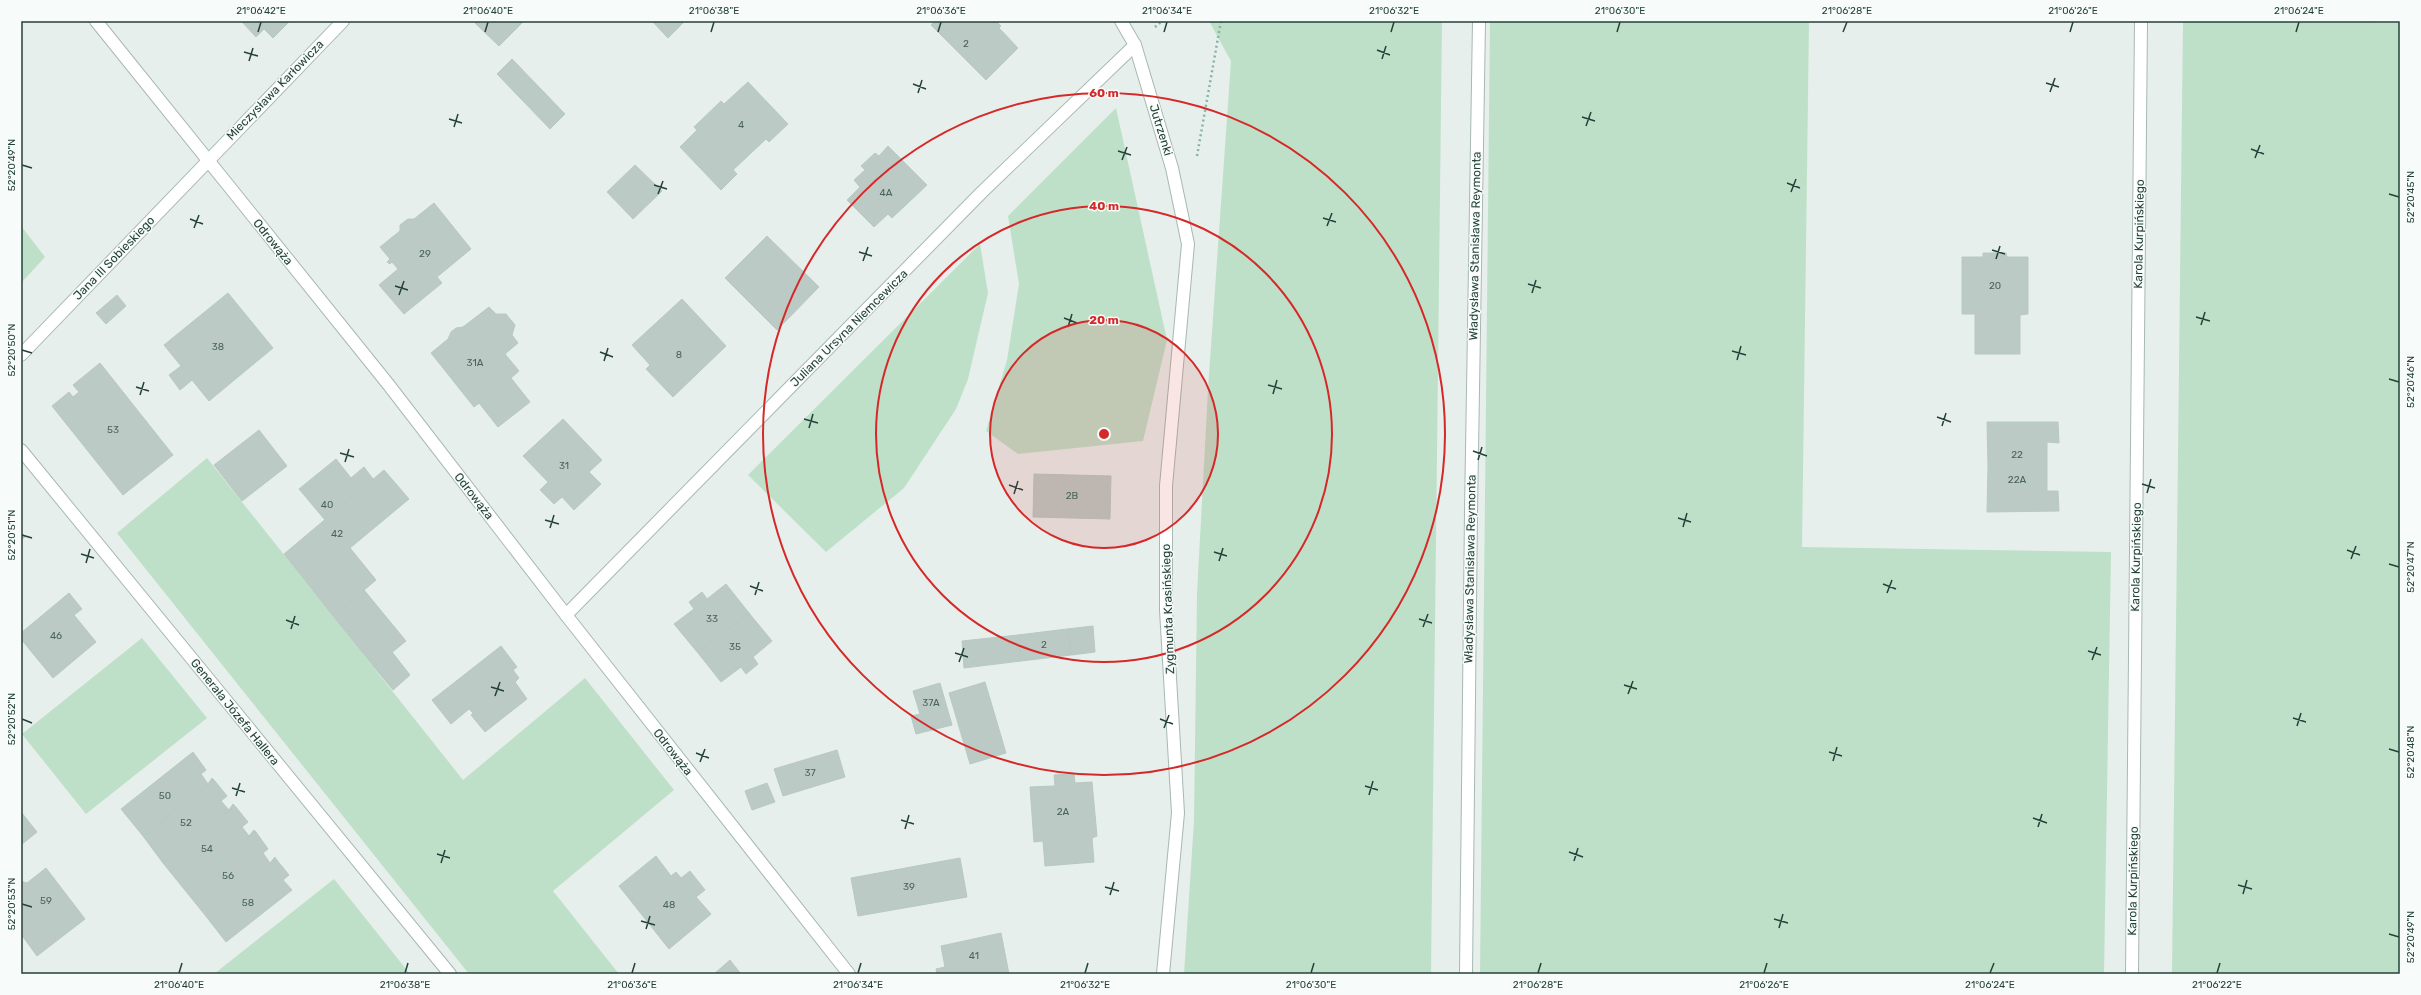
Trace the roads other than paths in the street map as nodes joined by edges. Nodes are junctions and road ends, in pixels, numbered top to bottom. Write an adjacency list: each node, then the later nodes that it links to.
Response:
1 (96, 21): 7 (street, Odrowąża)
2 (343, 21): 7 (street, Mieczysława Karłowicza)
3 (1121, 21): 6 (street, Jutrzenki)
4 (1479, 21): 15 (street, Władysława Stanisława Reymonta)
5 (2141, 21): 16 (street, Karola Kurpińskiego)
6 (1135, 45): 8 (street, Jutrzenki); 11 (street, Juliana Ursyna Niemcewicza)
7 (207, 160): 9 (street, Jana III Sobieskiego); 11 (street, Odrowąża)
8 (1188, 244): 14 (street, Zygmunta Krasińskiego)
9 (21, 354)
10 (21, 450): 12 (street, Generała Józefa Hallera)
11 (566, 615): 13 (street, Odrowąża)
12 (450, 974)
13 (849, 974)
14 (1163, 974)
15 (1466, 974)
16 (2132, 974)

